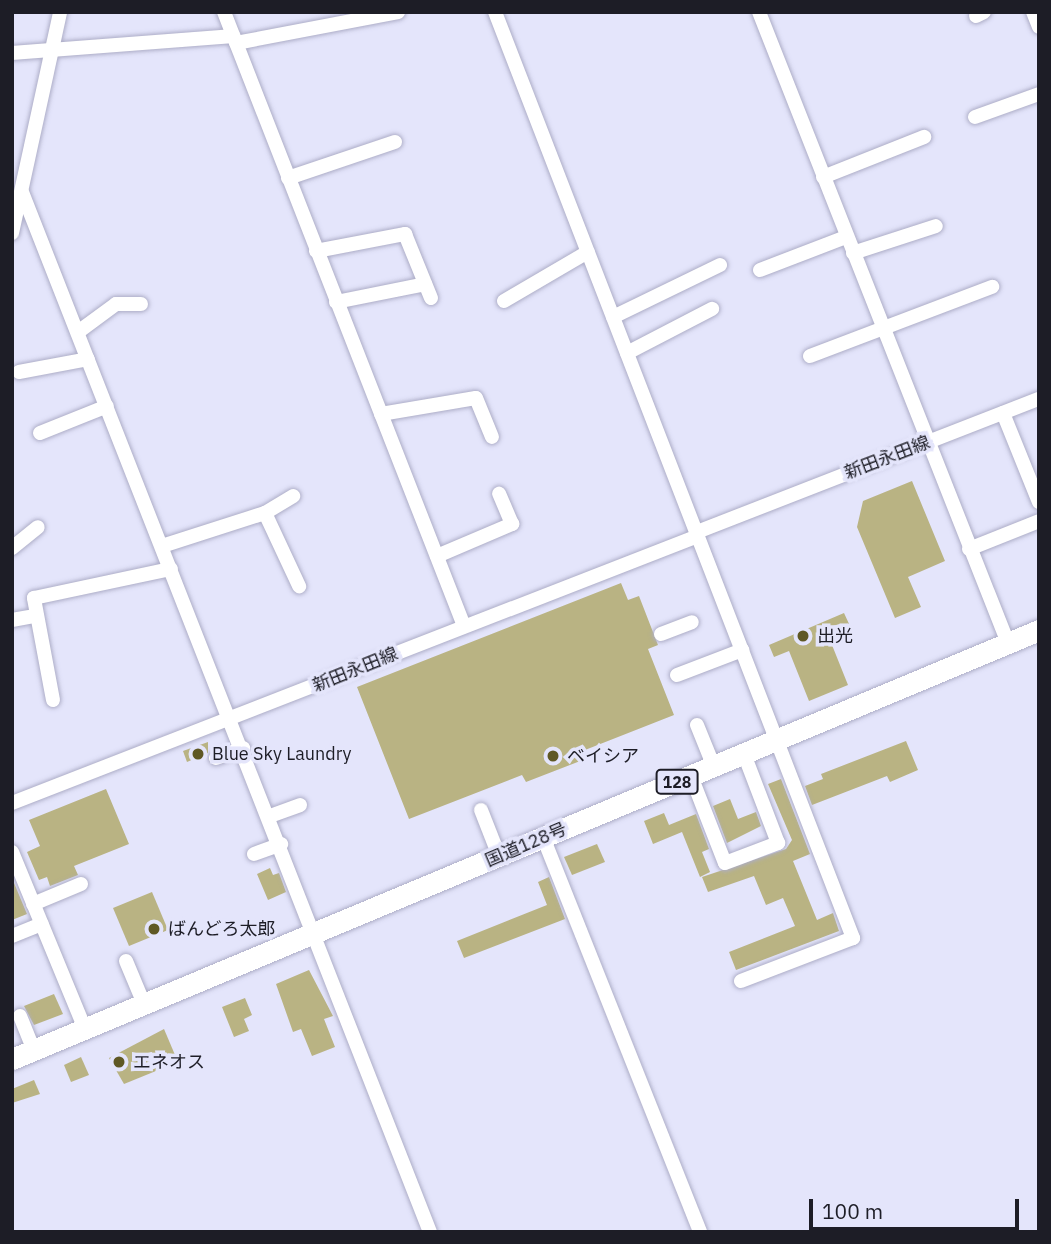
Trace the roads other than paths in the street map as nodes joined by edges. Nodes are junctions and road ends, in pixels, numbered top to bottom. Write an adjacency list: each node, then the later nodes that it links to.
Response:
1 (60, 12): 7 (street)
2 (224, 12): 6 (street)
3 (398, 12): 6 (street)
4 (495, 12): 20 (street)
5 (759, 12): 13 (street)
6 (234, 39): 7 (street); 14 (street)
7 (55, 45): 8 (street); 15 (street)
8 (12, 52)
9 (1039, 94): 10 (street)
10 (975, 117)
11 (923, 137): 13 (street)
12 (395, 142): 14 (street)
13 (823, 177): 18 (street)
14 (288, 178): 19 (street)
15 (23, 192): 17 (street); 31 (street)
16 (936, 226): 21 (street)
17 (12, 233)
18 (846, 237): 21 (street); 23 (street)
19 (316, 251): 26 (street); 26 (street)
20 (588, 253): 25 (street); 29 (street)
21 (853, 253): 30 (street)
22 (720, 265): 29 (street)
23 (760, 270)
24 (992, 287): 30 (street)
25 (503, 301)
26 (336, 302): 39 (street)
27 (141, 304): 31 (street)
28 (712, 309): 32 (street)
29 (613, 317): 32 (street)
30 (882, 328): 33 (street); 42 (street)
31 (78, 332): 34 (street)
32 (627, 353): 49 (street)
33 (810, 356)
34 (88, 359): 35 (street); 37 (street)
35 (19, 372)
36 (1039, 400): 38 (street, 新田永田線)
37 (107, 406): 40 (street); 50 (street)
38 (1003, 413): 42 (street, 新田永田線); 45 (street)
39 (381, 414): 41 (street); 53 (street)
40 (40, 433)
41 (492, 438)
42 (926, 443): 49 (street, 新田永田線); 52 (street)
43 (499, 494): 53 (street)
44 (293, 496): 46 (street)
45 (1039, 502)
46 (265, 513): 50 (street); 55 (street)
47 (1039, 521): 52 (street)
48 (38, 527): 51 (street)
49 (697, 534): 59 (street, 新田永田線); 63 (street)
50 (162, 546): 54 (street)
51 (12, 548)
52 (969, 549): 62 (street)
53 (437, 556): 59 (street)
54 (171, 569): 56 (street); 66 (street)
55 (299, 586)
56 (34, 616): 57 (street); 65 (street)
57 (12, 620)
58 (692, 622): 61 (street)
59 (464, 626): 66 (street, 新田永田線)
60 (1039, 630): 62 (highway, 国道128号 / 128)
61 (661, 634)
62 (1008, 643): 68 (highway, 国道128号 / 128)
63 (742, 650): 64 (street); 68 (street)
64 (677, 675)
65 (53, 699)
66 (231, 719): 69 (street); 74 (street, 新田永田線)
67 (697, 726): 72 (street)
68 (776, 741): 70 (highway, 国道128号 / 128); 89 (street)
69 (243, 748): 71 (street); 77 (street)
70 (744, 754): 72 (highway, 国道128号 / 128); 73 (street)
71 (216, 758)
72 (714, 766): 73 (highway, 国道128号 / 128)
73 (691, 776): 78 (highway, 国道128号 / 128)
74 (12, 803)
75 (300, 804): 77 (street)
76 (481, 810): 82 (street)
77 (270, 816): 79 (street)
78 (543, 837): 82 (highway, 国道128号 / 128); 96 (street)
79 (281, 844): 81 (street); 86 (street)
80 (12, 852): 84 (street)
81 (254, 854)
82 (499, 856): 86 (highway, 国道128号 / 128)
83 (81, 884): 84 (street)
84 (33, 904): 85 (street)
85 (42, 924): 87 (street); 92 (street)
86 (315, 932): 90 (highway, 国道128号 / 128); 95 (street)
87 (12, 936)
88 (126, 961): 90 (street)
89 (741, 981)
90 (144, 1004): 92 (highway, 国道128号 / 128)
91 (20, 1016): 93 (street)
92 (85, 1029): 93 (highway, 国道128号 / 128)
93 (34, 1050): 94 (highway, 国道128号 / 128)
94 (12, 1059)
95 (430, 1232)
96 (700, 1232)

